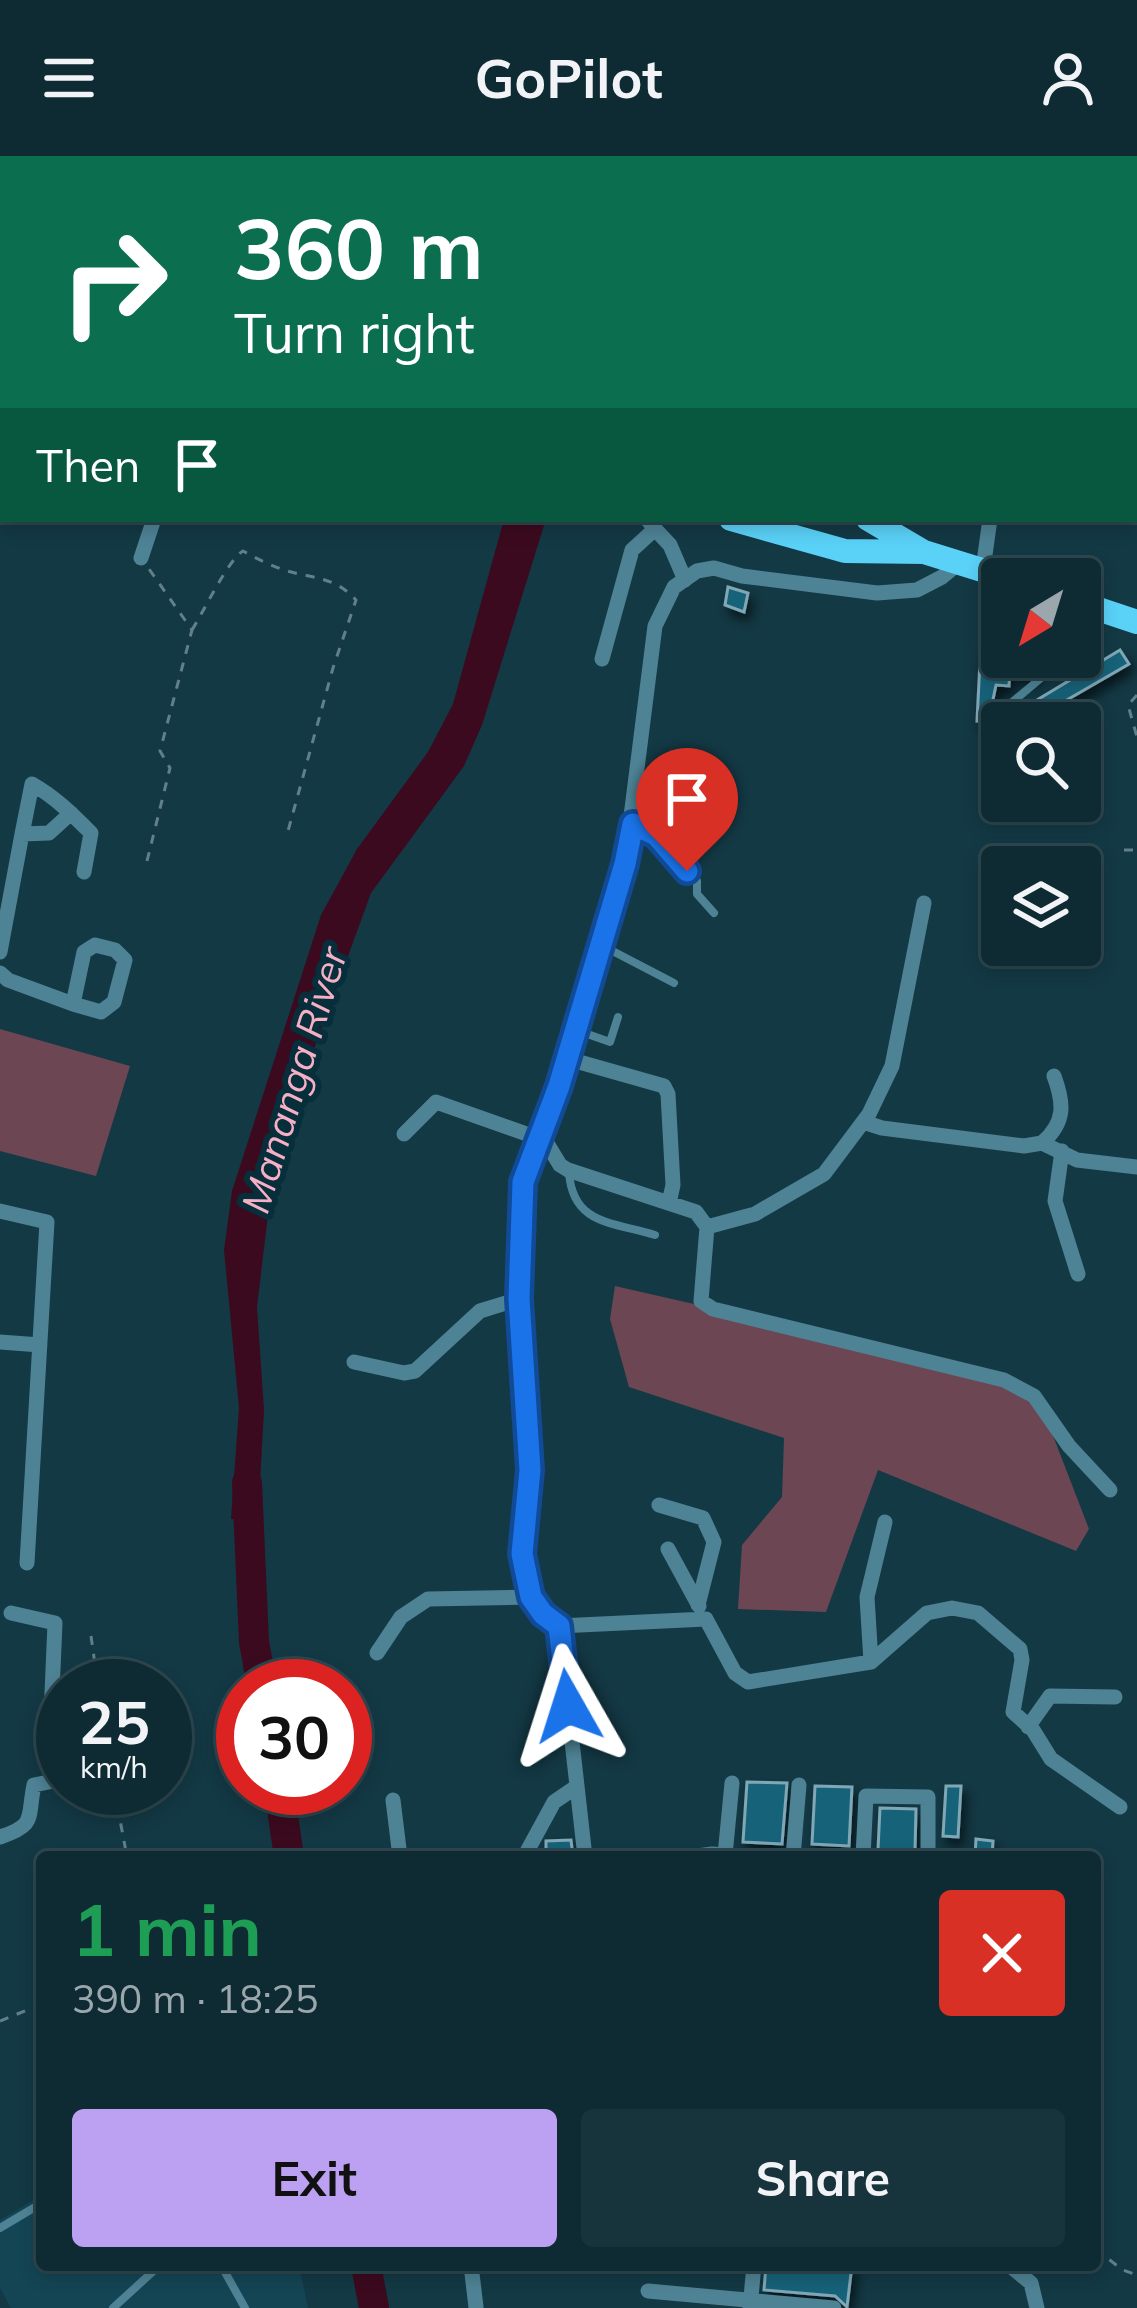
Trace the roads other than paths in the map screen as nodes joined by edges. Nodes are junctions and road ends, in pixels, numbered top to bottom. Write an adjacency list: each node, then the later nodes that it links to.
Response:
1 (153, 522): 7 (street)
2 (740, 522): 6 (main road)
3 (873, 522): 6 (main road)
4 (989, 522): 8 (street)
5 (651, 524): 10 (street); 13 (street)
6 (924, 552): 8 (main road)
7 (141, 558)
8 (971, 566): 9 (main road); 10 (street)
9 (981, 569)
10 (685, 580): 17 (street)
11 (1101, 610): 12 (main road)
12 (1137, 622)
13 (602, 659)
14 (1045, 678): 15 (lane)
15 (1014, 702)
16 (71, 813): 18 (street); 18 (street); 19 (street)
17 (633, 824): 21 (lane); 23 (street)
18 (22, 834): 22 (street)
19 (84, 872)
20 (925, 902): 32 (street)
21 (714, 913)
22 (2, 925): 24 (street)
23 (600, 945): 26 (lane); 29 (street)
24 (0, 952)
25 (0, 973): 27 (street)
26 (674, 983)
27 (74, 1004): 27 (street)
28 (618, 1017): 29 (lane)
29 (574, 1030): 30 (street)
30 (565, 1058): 34 (street); 39 (street)
31 (1054, 1076): 35 (street)
32 (863, 1122): 35 (street); 41 (street)
33 (404, 1133): 34 (street)
34 (539, 1135): 38 (street); 44 (street)
35 (1042, 1143): 36 (street)
36 (1062, 1151): 37 (street); 43 (street)
37 (1137, 1167)
38 (568, 1170): 39 (street); 42 (lane)
39 (669, 1203): 41 (street)
40 (0, 1211): 46 (street)
41 (707, 1227): 48 (street)
42 (655, 1235)
43 (1078, 1274)
44 (519, 1299): 47 (street); 53 (street)
45 (0, 1342): 46 (street)
46 (40, 1345): 52 (street)
47 (354, 1362)
48 (1110, 1490)
49 (659, 1505): 54 (street)
50 (885, 1522): 59 (street)
51 (668, 1549): 54 (street)
52 (27, 1563)
53 (531, 1597): 56 (street); 57 (street)
54 (702, 1612): 56 (street); 59 (street)
55 (11, 1613): 58 (street)
56 (559, 1626): 65 (street)
57 (377, 1653)
58 (53, 1659)
59 (871, 1662): 61 (street)
60 (1115, 1697): 61 (street)
61 (1028, 1727): 67 (street)
62 (732, 1783): 72 (street)
63 (36, 1785): 68 (street)
64 (799, 1785): 73 (street)
65 (576, 1787): 70 (street); 71 (street)
66 (392, 1800): 69 (street)
67 (1120, 1807)
68 (0, 1837)
69 (399, 1851)
70 (527, 1851)
71 (584, 1851)
72 (725, 1851)
73 (794, 1851)
74 (863, 1851): 75 (street)
75 (928, 1851)
76 (36, 2207): 77 (lane)
77 (0, 2228)
78 (153, 2271): 88 (lane)
79 (224, 2271): 89 (lane)
80 (472, 2271): 87 (street)
81 (753, 2271): 85 (street)
82 (1016, 2271): 91 (street)
83 (648, 2291): 84 (street)
84 (689, 2301): 85 (street)
85 (750, 2304): 86 (street)
86 (812, 2306): 90 (street)
87 (476, 2307)
88 (112, 2308)
89 (245, 2308)
90 (834, 2308)
91 (1036, 2308)

